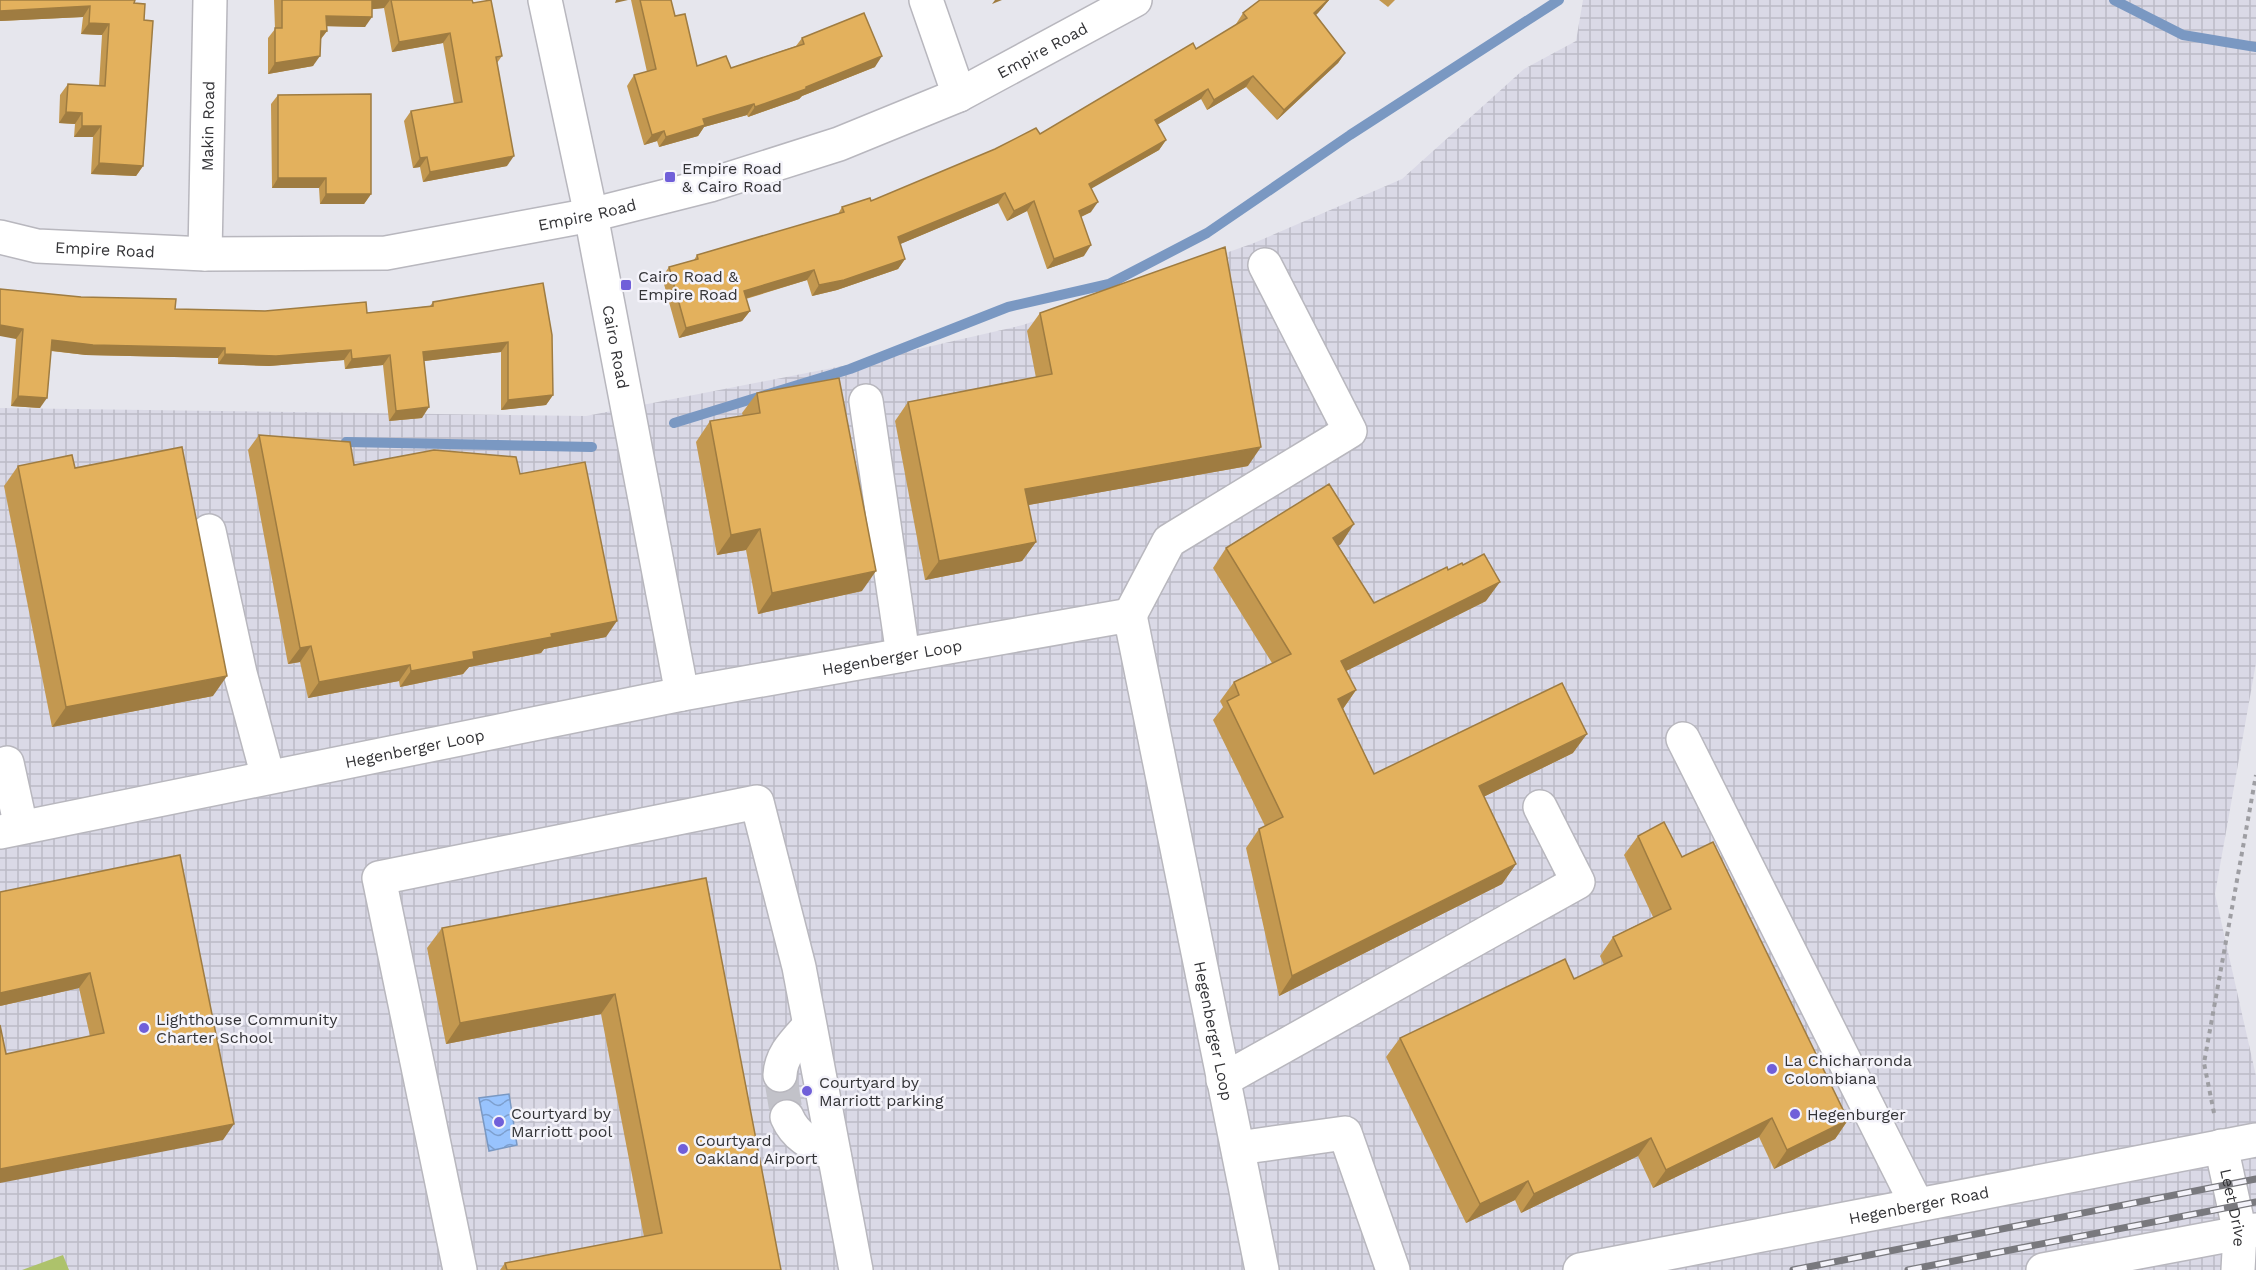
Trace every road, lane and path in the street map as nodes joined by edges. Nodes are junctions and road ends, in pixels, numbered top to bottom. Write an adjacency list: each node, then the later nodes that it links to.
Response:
1 (210, 0): 8 (street, Makin Road)
2 (545, 0): 6 (street, Cairo Road)
3 (926, 0): 5 (street)
4 (1135, 0): 5 (street, Empire Road)
5 (958, 95): 6 (street, Empire Road)
6 (591, 215): 8 (street, Empire Road); 14 (street, Cairo Road)
7 (0, 237): 8 (street, Empire Road)
8 (204, 254)
9 (1265, 265): 12 (street)
10 (866, 401): 13 (street)
11 (209, 531): 18 (street)
12 (1130, 615): 13 (street, Hegenberger Loop); 23 (street, Hegenberger Loop)
13 (903, 655): 14 (street, Hegenberger Loop)
14 (682, 694): 18 (street, Hegenberger Loop)
15 (1683, 739): 29 (street)
16 (7, 763): 20 (street)
17 (2256, 774): 26 (path)
18 (268, 777): 20 (street, Hegenberger Loop)
19 (1540, 807): 23 (street)
20 (11, 829)
21 (809, 1026): 22 (street); 28 (street); 32 (street)
22 (780, 1075)
23 (1223, 1080): 27 (street, Hegenberger Loop)
24 (787, 1117): 28 (street)
25 (2256, 1140): 26 (street, Hegenberger Road)
26 (2221, 1146): 29 (street, Hegenberger Road); 30 (street, Leet Drive)
27 (1238, 1148): 34 (street, Hegenberger Loop); 35 (street)
28 (834, 1155): 33 (street)
29 (1917, 1205): 36 (street, Hegenberger Road)
30 (2248, 1231): 31 (street); 37 (street, Leet Drive)
31 (2056, 1269)
32 (460, 1270)
33 (856, 1270)
34 (1262, 1270)
35 (1393, 1270)
36 (1580, 1270)
37 (2238, 1270)

